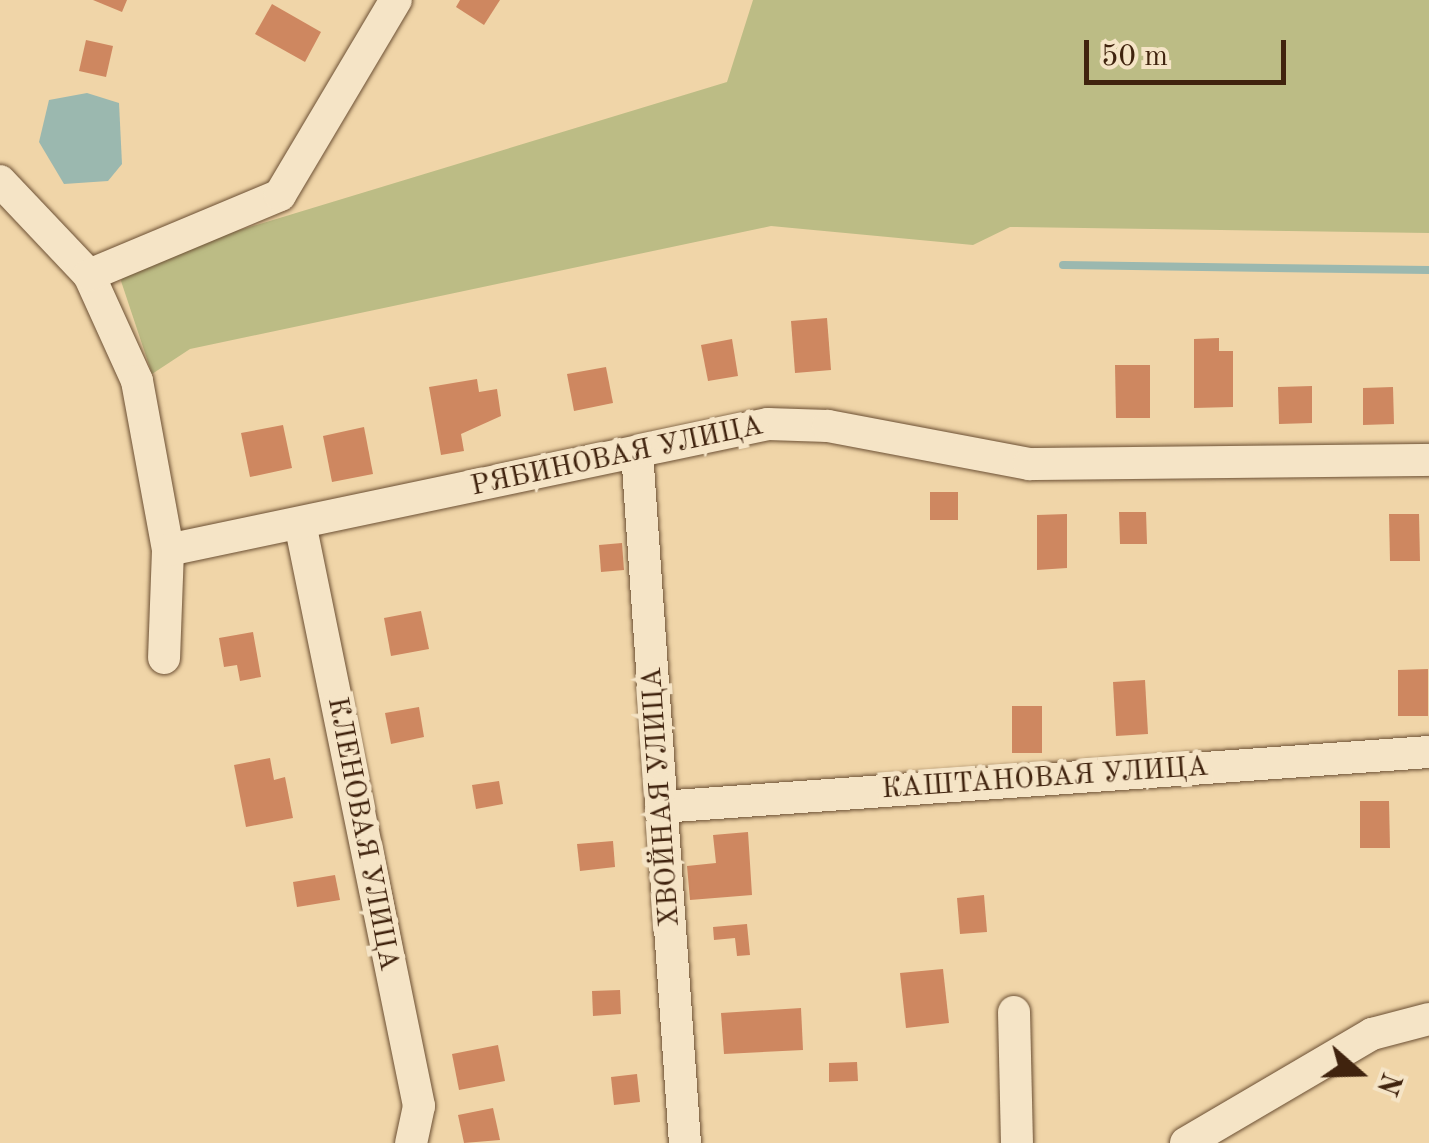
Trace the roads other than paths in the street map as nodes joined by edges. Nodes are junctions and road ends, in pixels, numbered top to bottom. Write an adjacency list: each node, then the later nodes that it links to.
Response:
1 (396, 0): 3 (street)
2 (0, 181): 3 (street)
3 (89, 275): 7 (street)
4 (637, 452): 5 (street, РЯБИНОВАЯ УЛИЦА); 6 (street, РЯБИНОВАЯ УЛИЦА); 10 (street, ХВОЙНАЯ УЛИЦА)
5 (1429, 460)
6 (300, 523): 7 (street, РЯБИНОВАЯ УЛИЦА); 13 (street, КЛЕНОВАЯ УЛИЦА)
7 (168, 550): 8 (street)
8 (164, 658)
9 (1429, 752): 10 (street, КАШТАНОВАЯ УЛИЦА)
10 (661, 807): 14 (street, ХВОЙНАЯ УЛИЦА)
11 (1014, 1012): 15 (street)
12 (1429, 1019): 16 (street)
13 (410, 1143)
14 (685, 1143)
15 (1016, 1143)
16 (1186, 1143)

